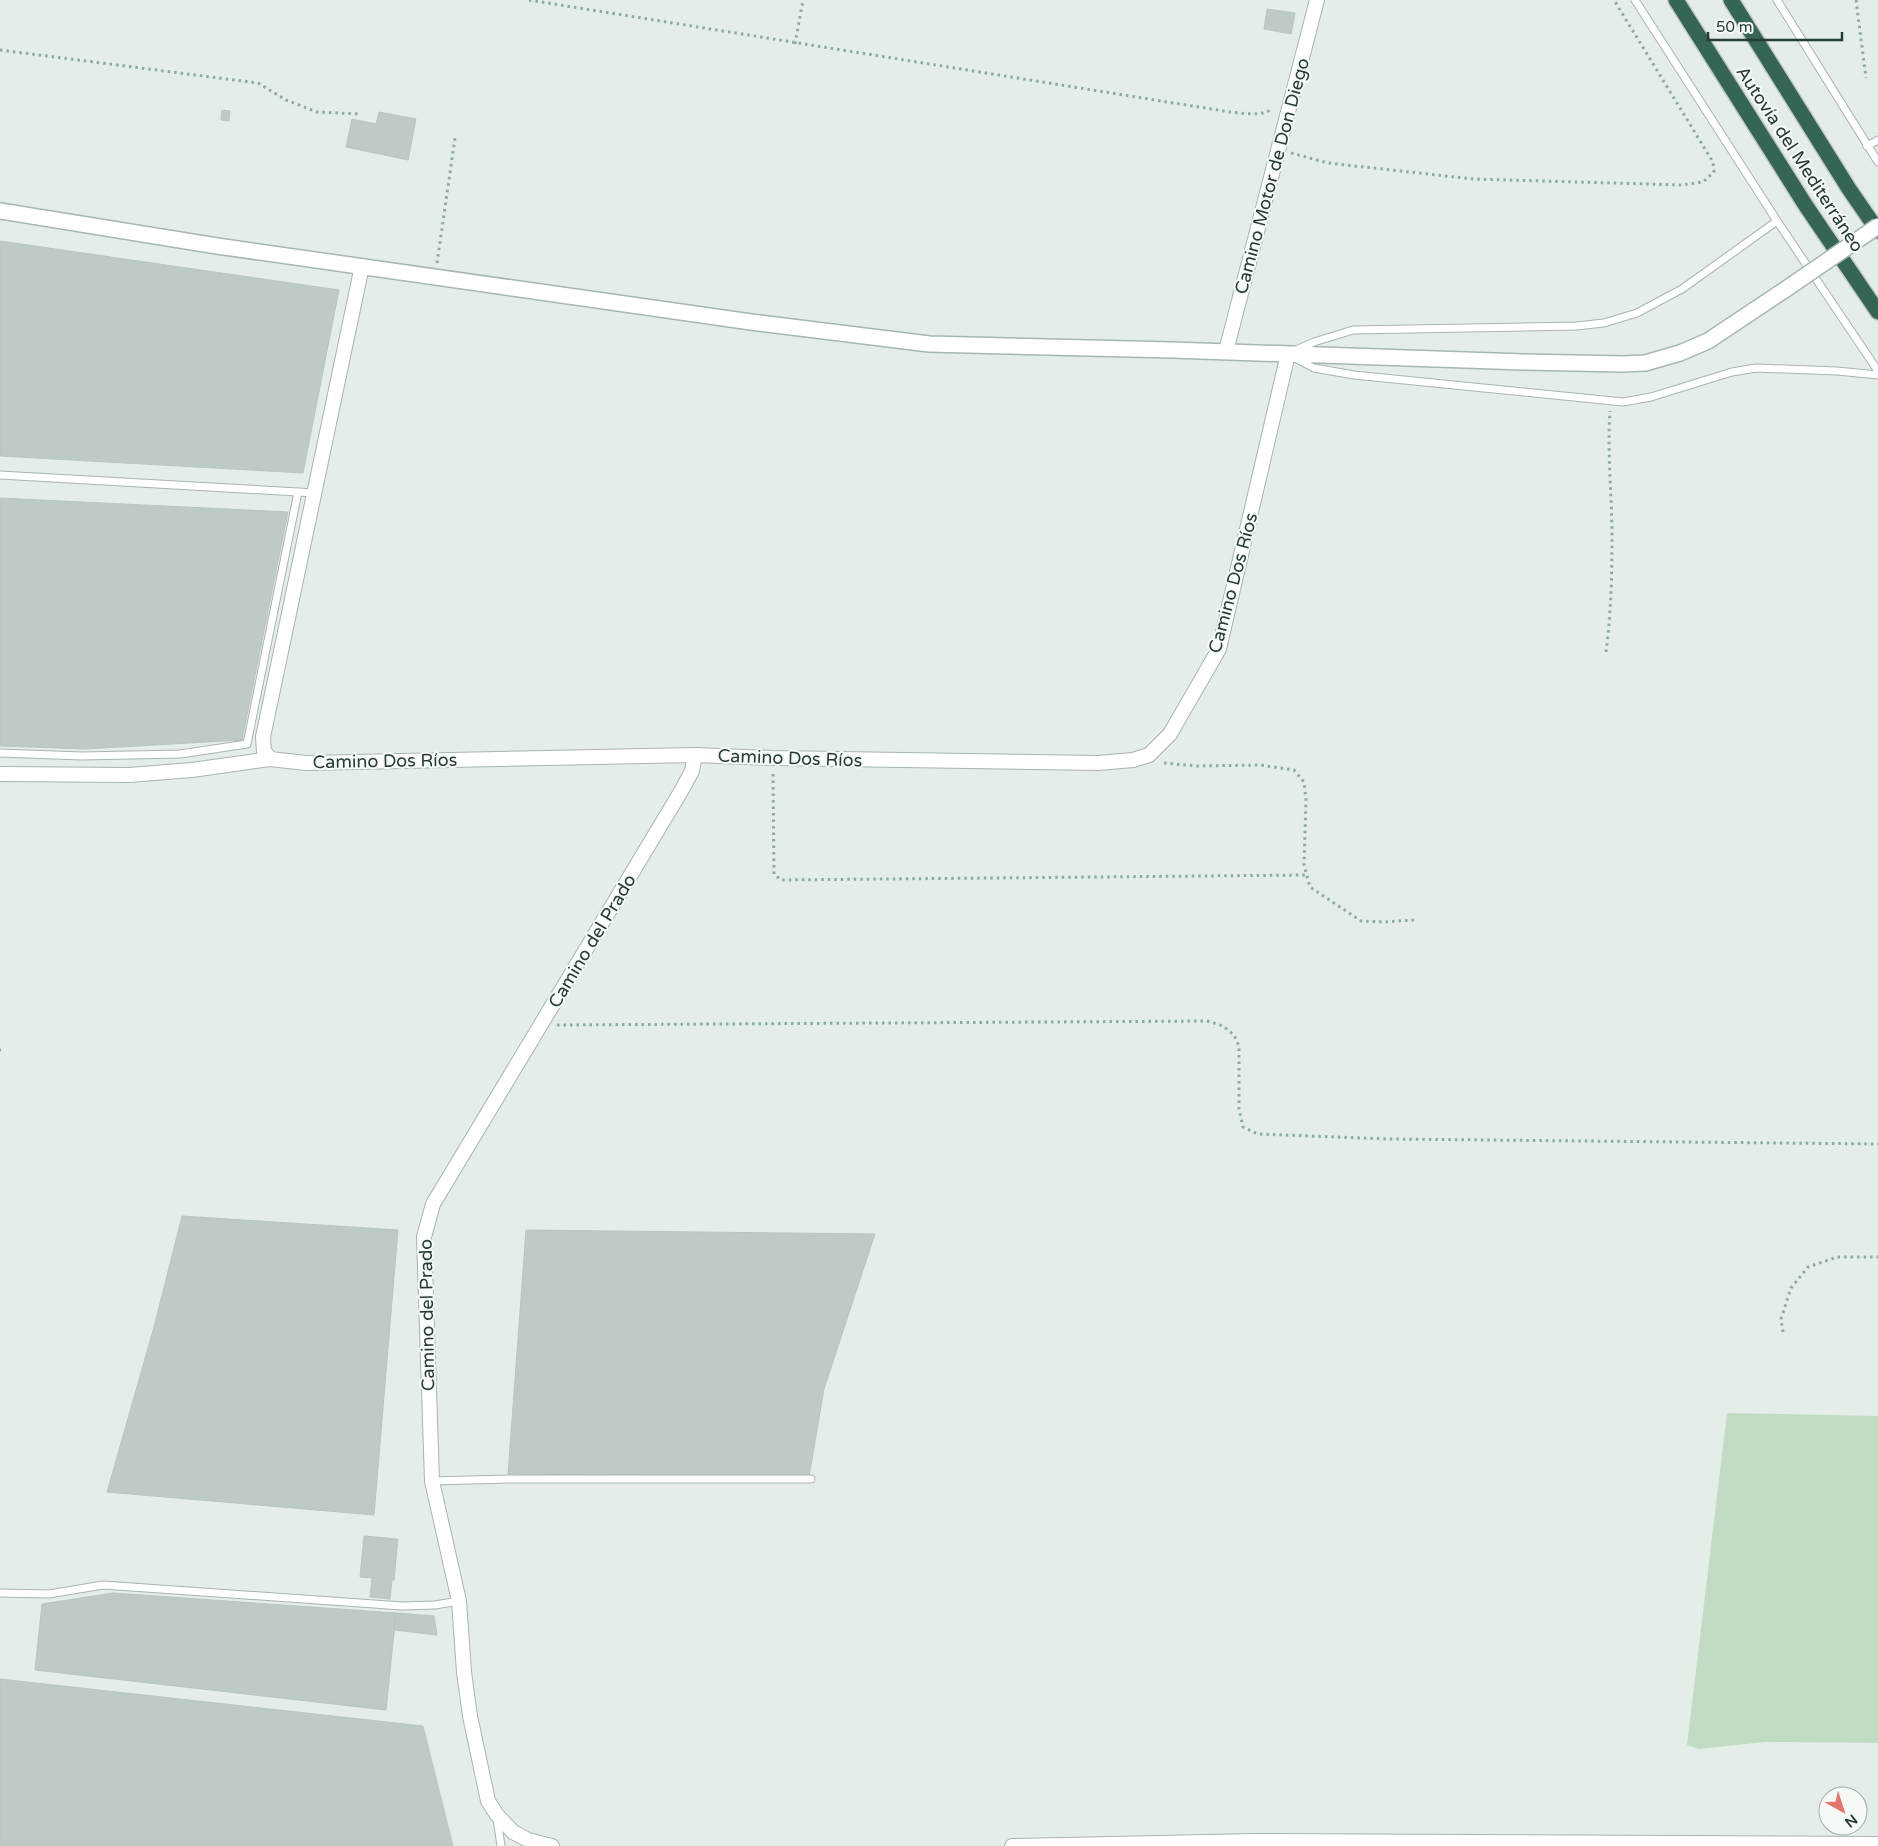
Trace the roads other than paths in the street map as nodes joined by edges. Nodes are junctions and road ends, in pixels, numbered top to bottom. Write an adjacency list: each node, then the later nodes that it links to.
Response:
1 (1318, 0): 15 (street, Camino Motor de Don Diego)
2 (1635, 0): 10 (lane)
3 (1676, 0): 14 (highway, Autovía del Mediterráneo)
4 (1731, 0): 12 (highway, Autovía del Mediterráneo)
5 (1777, 0): 7 (lane)
6 (1878, 140): 7 (lane)
7 (1867, 146): 8 (lane)
8 (1878, 162)
9 (0, 211): 13 (main road)
10 (1777, 221): 16 (lane); 17 (lane)
11 (1878, 226): 16 (main road, bridge)
12 (1878, 231)
13 (362, 266): 15 (main road); 21 (street)
14 (1878, 312)
15 (1226, 351): 16 (main road)
16 (1288, 354): 18 (lane); 23 (street, Camino Dos Ríos)
17 (1878, 371)
18 (1878, 375)
19 (0, 475): 20 (lane)
20 (298, 492): 21 (lane); 22 (lane)
21 (316, 492): 24 (street)
22 (0, 753)
23 (695, 755): 24 (street, Camino Dos Ríos); 27 (street, Camino del Prado)
24 (270, 759): 25 (street, Camino Dos Ríos)
25 (0, 774)
26 (811, 1479): 27 (lane)
27 (432, 1481): 29 (street, Camino del Prado)
28 (0, 1593): 29 (lane)
29 (459, 1602): 30 (street, Camino del Prado)
30 (496, 1815): 32 (lane); 33 (street, Camino del Prado)
31 (1878, 1844): 34 (street)
32 (501, 1846)
33 (552, 1846)
34 (1012, 1846)

